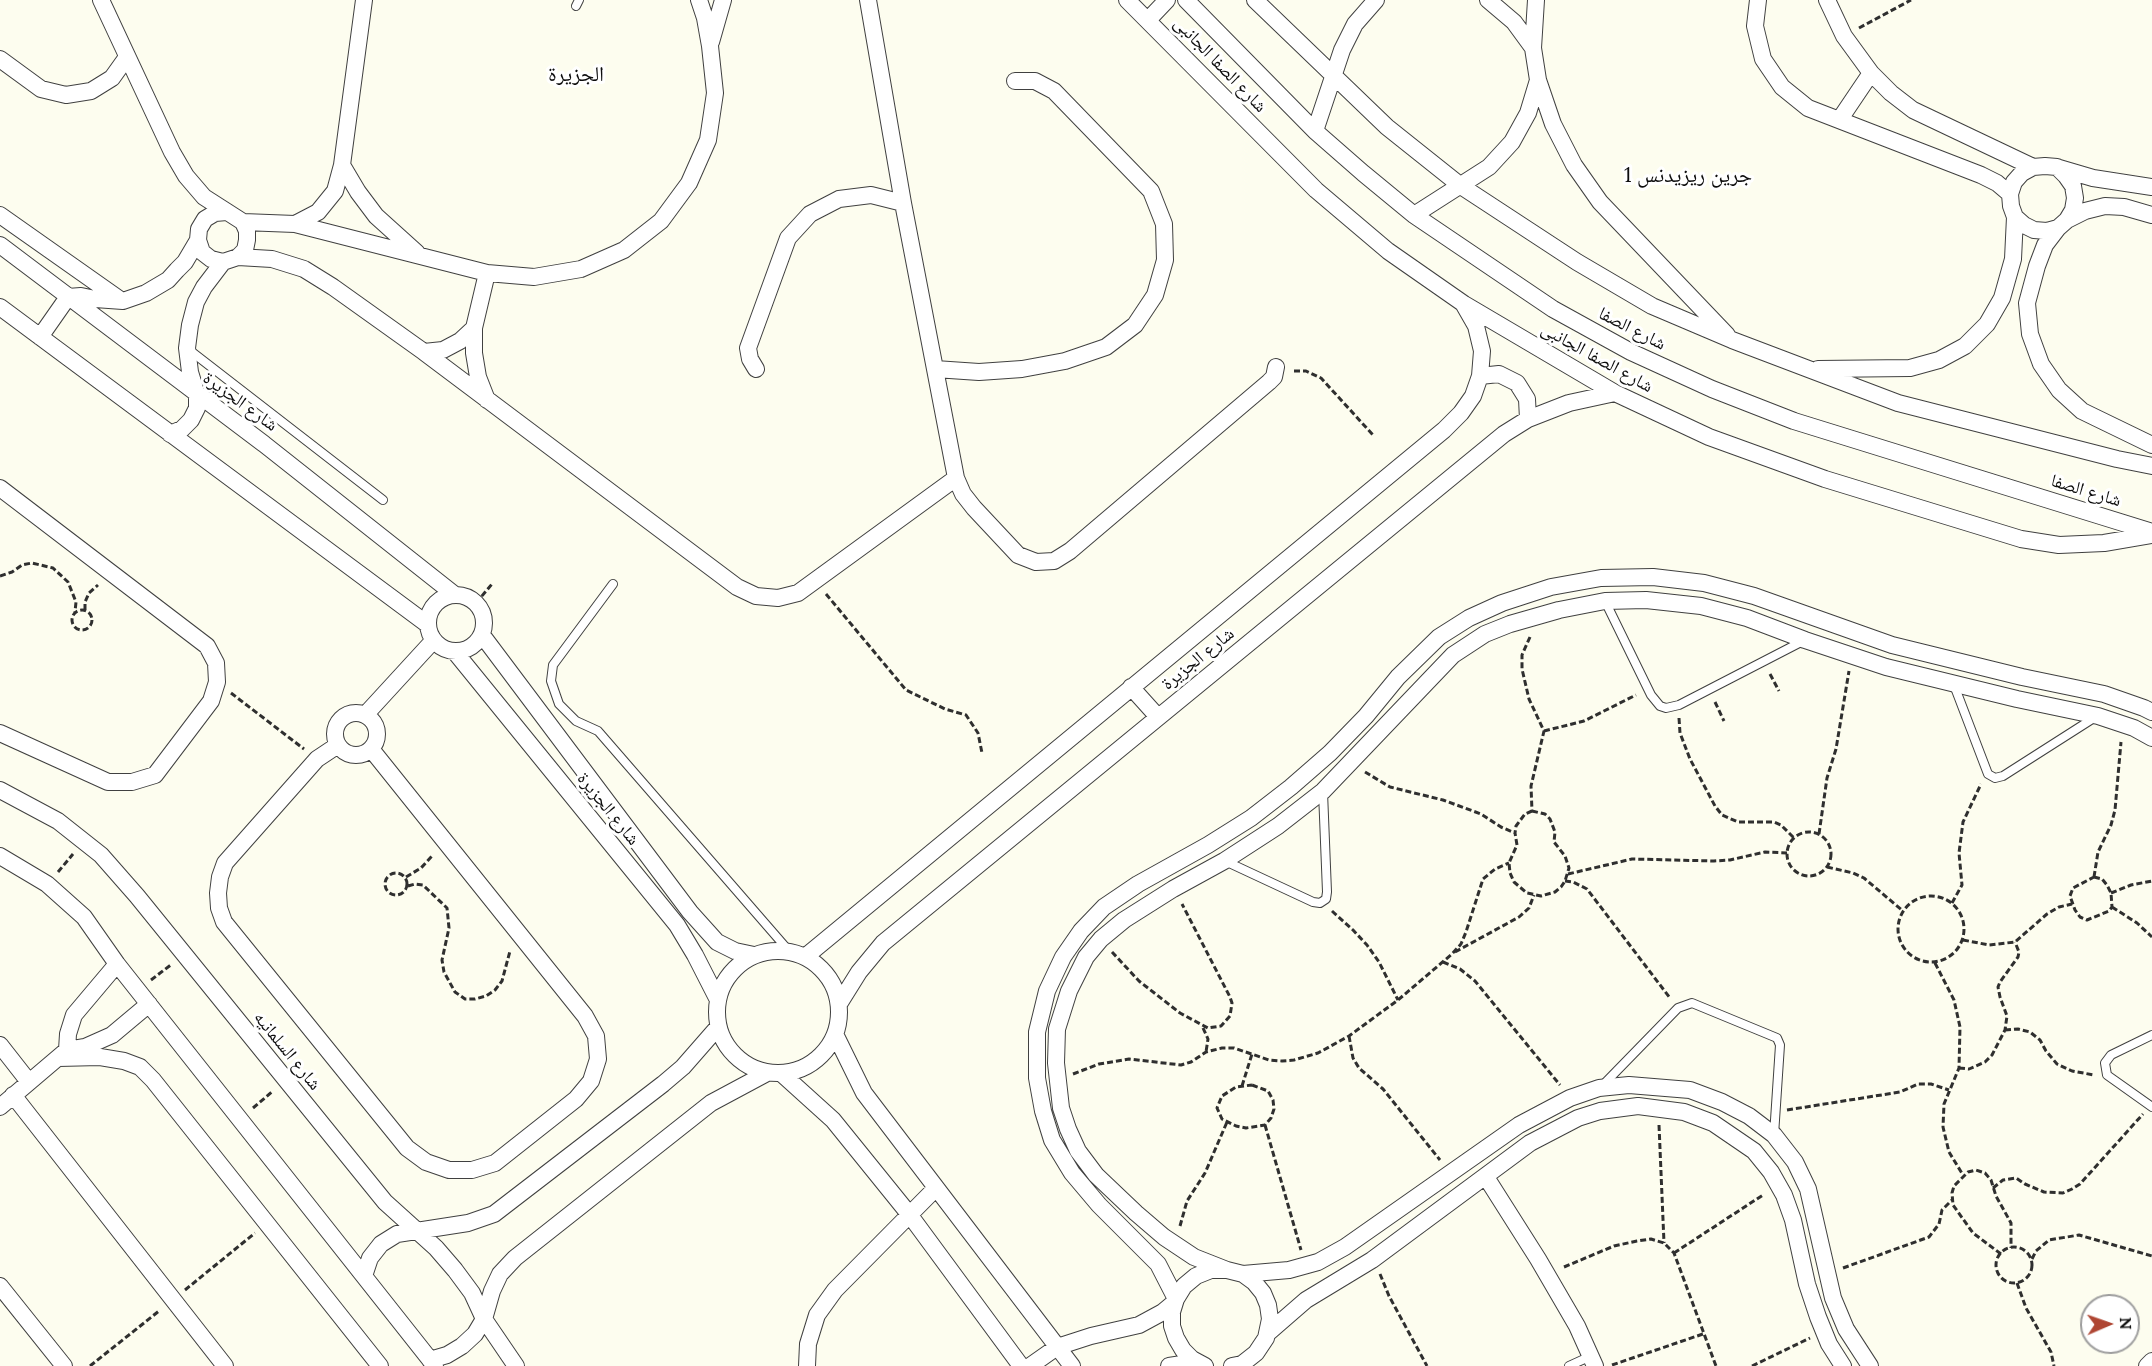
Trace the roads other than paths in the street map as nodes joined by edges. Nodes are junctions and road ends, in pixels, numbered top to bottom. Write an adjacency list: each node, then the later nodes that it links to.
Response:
1 (101, 0): 18 (street)
2 (364, 0): 26 (street)
3 (699, 0): 16 (street)
4 (723, 0): 16 (street)
5 (868, 0): 32 (street)
6 (1127, 0): 15 (street, شارع الصفا الجانبى)
7 (1167, 0): 15 (street)
8 (1186, 0): 25 (street, شارع الصفا)
9 (1255, 0): 21 (street, شارع الصفا)
10 (1376, 0): 21 (street)
11 (1488, 0): 17 (street)
12 (1536, 0): 17 (street)
13 (1758, 0): 24 (street)
14 (1827, 0): 20 (street)
15 (1148, 20): 48 (street, شارع الصفا الجانبى)
16 (710, 46): 45 (street)
17 (1533, 48): 22 (street)
18 (127, 57): 19 (street); 33 (street)
19 (0, 59)
20 (1871, 73): 24 (street); 27 (street)
21 (1334, 78): 25 (street); 29 (street, شارع الصفا)
22 (1538, 80): 29 (street); 52 (street)
23 (1015, 81): 56 (street)
24 (1840, 119): 31 (street)
25 (1315, 131): 35 (street, شارع الصفا)
26 (342, 165): 40 (street); 43 (street)
27 (2033, 167): 28 (street); 31 (street)
28 (2057, 167): 30 (street); 39 (street)
29 (1461, 186): 35 (street); 52 (street, شارع الصفا)
30 (2152, 187)
31 (2010, 194): 37 (street)
32 (903, 203): 55 (street); 56 (street)
33 (227, 212): 38 (street); 41 (street)
34 (0, 215): 47 (street)
35 (1414, 215): 70 (street, شارع الصفا)
36 (2152, 215): 39 (street)
37 (2015, 217): 39 (street); 57 (street)
38 (243, 222): 40 (street); 44 (street)
39 (2062, 224): 65 (street)
40 (295, 225): 43 (street)
41 (198, 240): 44 (street); 47 (street)
42 (0, 245): 46 (street, شارع الجزيرة)
43 (421, 256): 45 (street)
44 (230, 260): 53 (street); 54 (street)
45 (487, 273): 50 (street)
46 (68, 297): 47 (street); 51 (street); 61 (street, شارع الجزيرة)
47 (123, 301)
48 (1464, 304): 59 (street, شارع الجزيرة); 60 (street, شارع الصفا الجانبى)
49 (0, 307): 51 (street)
50 (474, 328): 54 (street); 62 (street)
51 (40, 337): 64 (street)
52 (1732, 340): 57 (street, شارع الصفا)
53 (187, 348): 61 (street); 69 (lane)
54 (424, 352): 62 (street)
55 (756, 369)
56 (935, 369): 67 (street)
57 (1808, 369): 66 (street, شارع الصفا)
58 (1275, 372): 67 (street)
59 (1480, 376): 63 (street); 83 (street, شارع الجزيرة)
60 (1615, 393): 63 (street, شارع الجزيرة); 70 (street, شارع الصفا الجانبى)
61 (197, 395): 64 (street); 72 (street, شارع الجزيرة)
62 (488, 400): 67 (street)
63 (1528, 419): 88 (street, شارع الجزيرة)
64 (170, 434): 75 (street)
65 (2152, 445)
66 (2152, 466)
67 (956, 478)
68 (0, 488): 89 (street)
69 (383, 500)
70 (2152, 533)
71 (613, 584): 97 (lane)
72 (455, 595): 75 (street); 77 (street)
73 (1605, 601): 76 (street); 78 (street); 78 (lane)
74 (1502, 603): 76 (street); 81 (street); 85 (street)
75 (427, 624): 79 (street)
76 (1510, 624): 84 (street)
77 (482, 635): 80 (street); 98 (street, شارع الجزيرة)
78 (1805, 640): 82 (street)
79 (433, 641): 80 (street); 86 (street)
80 (455, 652): 101 (street, شارع الجزيرة)
81 (1398, 677): 84 (street); 125 (street)
82 (1954, 685): 87 (street); 87 (lane)
83 (1131, 687): 88 (street); 99 (street, شارع الجزيرة)
84 (1415, 693): 94 (street)
85 (2152, 712)
86 (366, 714): 91 (street); 92 (street)
87 (2098, 716): 90 (street)
88 (1158, 717): 103 (street, شارع الجزيرة)
89 (0, 734)
90 (2152, 738)
91 (338, 745): 92 (street); 92 (street)
92 (371, 749)
93 (0, 790): 121 (street, شارع السلمانيه)
94 (1323, 791): 96 (street); 96 (lane)
95 (0, 856): 100 (street)
96 (1224, 861): 122 (street)
97 (789, 951): 98 (street); 99 (street)
98 (754, 955): 101 (street)
99 (805, 957): 103 (street)
100 (117, 964): 102 (street); 108 (street)
101 (717, 1000): 104 (street)
102 (149, 1004): 108 (street); 123 (street)
103 (839, 1004): 105 (street)
104 (718, 1028): 109 (street); 121 (street)
105 (835, 1034): 109 (street); 119 (street)
106 (2152, 1035): 114 (lane)
107 (0, 1045): 110 (street)
108 (62, 1054): 110 (street); 134 (street)
109 (774, 1073): 120 (street); 126 (street)
110 (29, 1082): 113 (street)
111 (1659, 1086): 112 (street); 116 (street); 117 (street)
112 (1599, 1088): 117 (lane); 122 (street)
113 (13, 1095): 115 (street); 133 (street)
114 (2151, 1106)
115 (0, 1107)
116 (1658, 1107): 118 (street); 145 (street)
117 (1774, 1135): 146 (street)
118 (1486, 1177): 127 (street); 129 (street)
119 (936, 1188): 120 (street); 128 (street)
120 (909, 1214): 136 (street); 137 (street)
121 (414, 1229): 123 (street); 126 (street, شارع السلمانيه)
122 (1235, 1272): 125 (street); 127 (street)
123 (364, 1276): 131 (street)
124 (0, 1286): 132 (street)
125 (1175, 1300): 128 (street); 141 (street)
126 (484, 1318): 131 (street); 135 (street, شارع السلمانيه)
127 (1267, 1335): 142 (street); 143 (street)
128 (1057, 1347): 138 (street); 139 (street)
129 (1593, 1361): 144 (lane)
130 (2152, 1361): 147 (street)
131 (432, 1363)
132 (62, 1365)
133 (225, 1366)
134 (380, 1366)
135 (516, 1366)
136 (807, 1366)
137 (1021, 1366)
138 (1030, 1366)
139 (1072, 1366)
140 (1169, 1366): 141 (street)
141 (1204, 1366)
142 (1232, 1366)
143 (1264, 1366)
144 (1569, 1366)
145 (1843, 1366)
146 (1870, 1366)
147 (2148, 1366)

